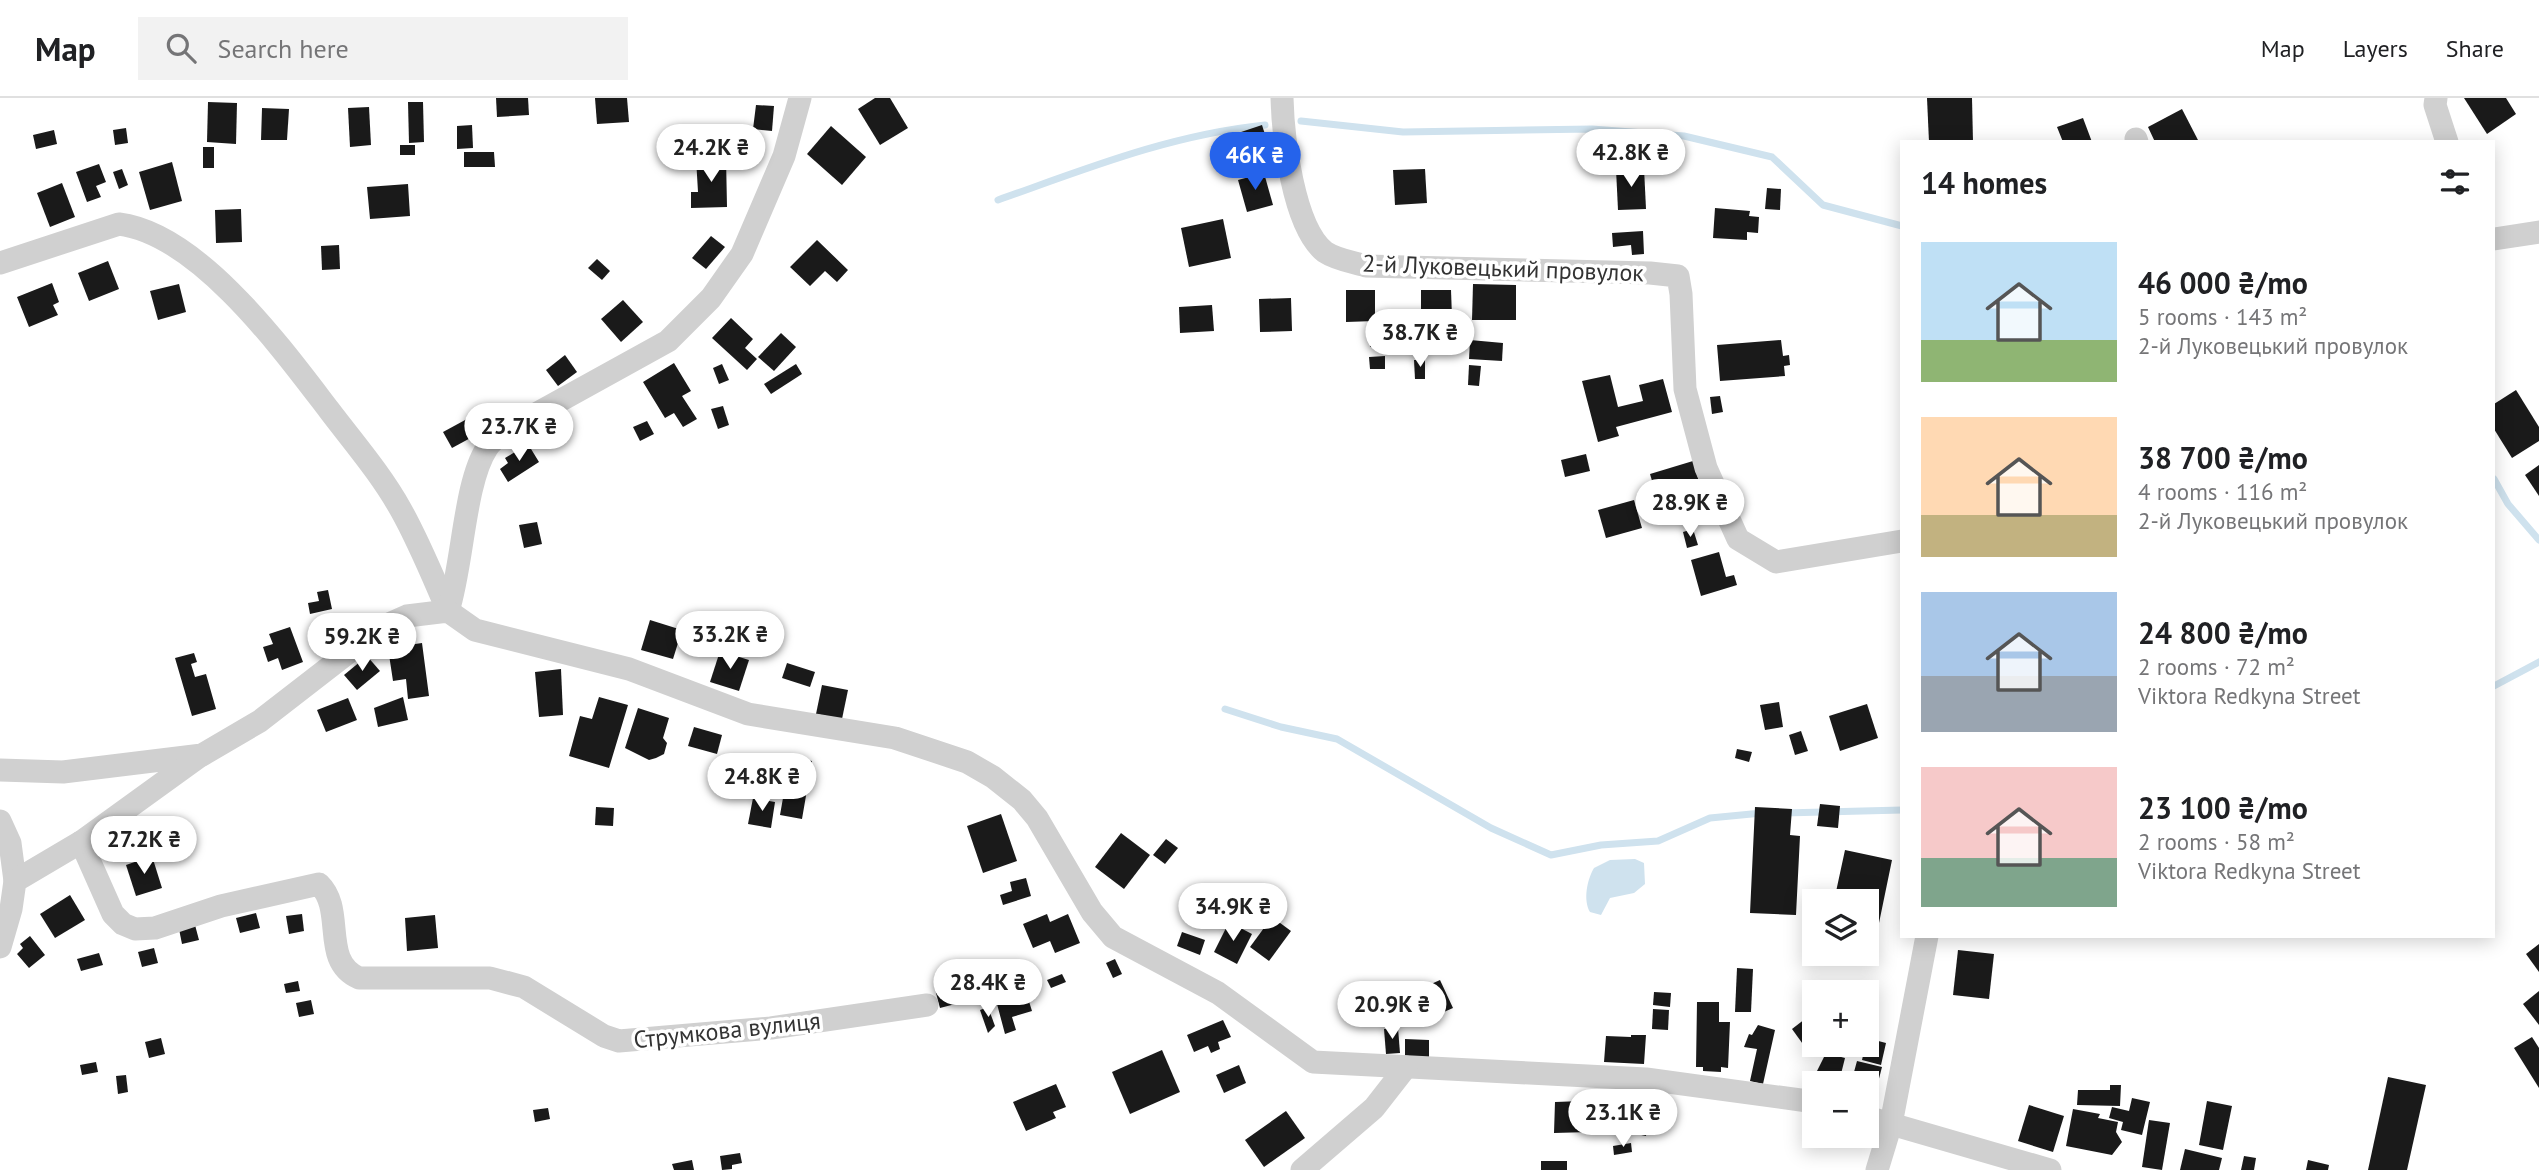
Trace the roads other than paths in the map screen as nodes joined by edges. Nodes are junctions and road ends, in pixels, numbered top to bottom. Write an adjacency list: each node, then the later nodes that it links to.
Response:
1 (800, 98): 9 (street)
2 (1282, 98): 8 (street, 2-й Луковецький провулок)
3 (2436, 98): 4 (street)
4 (2446, 140)
5 (2539, 232): 6 (street)
6 (2495, 239)
7 (0, 263): 9 (street)
8 (1900, 541)
9 (448, 611): 10 (street); 18 (street)
10 (202, 755): 11 (street); 13 (street)
11 (0, 770)
12 (0, 821): 14 (street)
13 (80, 842): 14 (street); 17 (street, Струмкова вулиця)
14 (15, 881): 16 (street)
15 (1927, 938): 21 (street)
16 (0, 947)
17 (927, 1005)
18 (1406, 1067): 19 (street); 22 (street)
19 (1802, 1100)
20 (1879, 1120): 21 (street)
21 (1891, 1124): 23 (street); 24 (street)
22 (1302, 1170)
23 (1877, 1170)
24 (2050, 1170)

